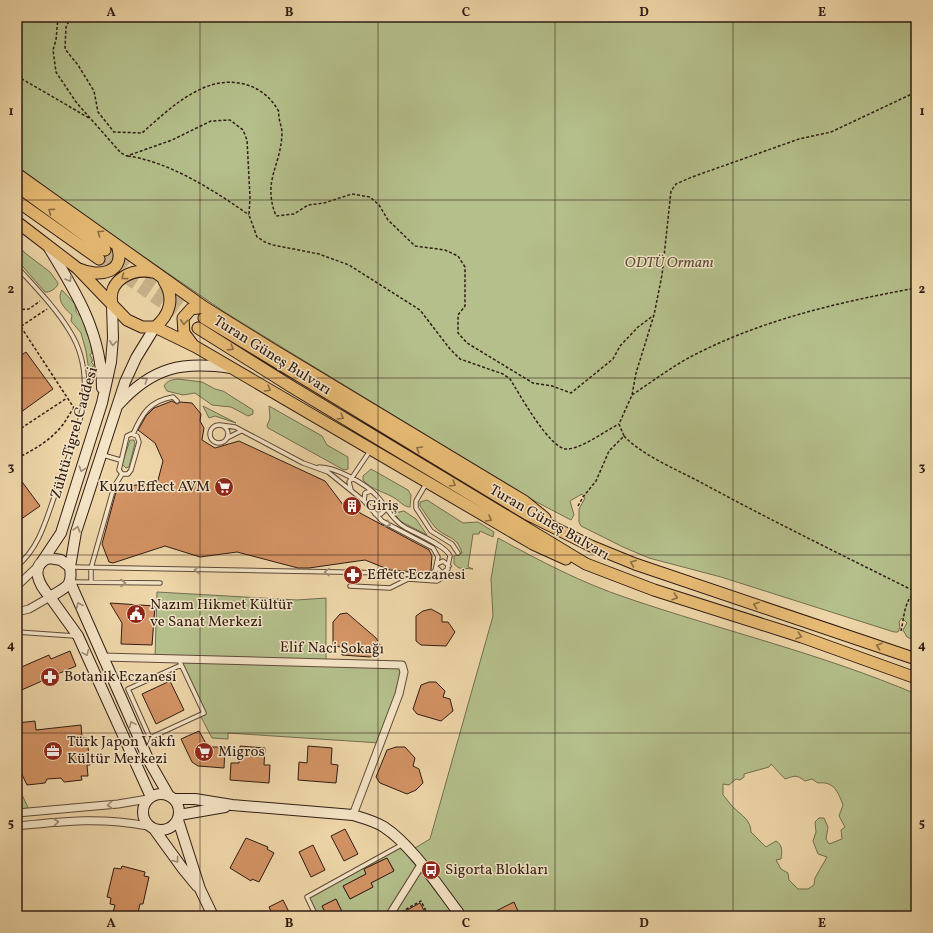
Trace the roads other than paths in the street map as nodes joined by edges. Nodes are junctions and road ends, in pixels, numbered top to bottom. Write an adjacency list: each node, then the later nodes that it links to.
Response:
1 (17, 174): 5 (main road, Turan Güneş Bulvarı, one-way to 1)
2 (17, 186): 3 (main road, one-way to 2)
3 (17, 201)
4 (17, 222): 6 (main road)
5 (117, 245): 8 (main road); 9 (main road, Turan Güneş Bulvarı)
6 (48, 246): 8 (main road); 17 (main road, one-way to 17)
7 (17, 267): 38 (lane)
8 (77, 268): 10 (main road)
9 (158, 275): 10 (main road, one-way to 10); 11 (main road, Turan Güneş Bulvarı); 12 (main road)
10 (112, 304): 12 (main road); 17 (main road, Zühtü Tigrel Caddesi, one-way to 17)
11 (204, 312): 14 (main road, one-way to 14); 53 (main road, Turan Güneş Bulvarı, one-way to 11)
12 (155, 327): 14 (main road); 18 (main road)
13 (198, 328): 37 (main road, Turan Güneş Bulvarı, one-way to 37)
14 (196, 348): 15 (main road)
15 (234, 369): 18 (main road, one-way to 15); 23 (main road, one-way to 23)
16 (177, 401): 21 (lane)
17 (102, 402): 36 (main road, Zühtü Tigrel Caddesi, one-way to 36)
18 (117, 407): 24 (main road)
19 (220, 425): 20 (lane); 22 (lane); 22 (lane)
20 (242, 431): 22 (lane); 26 (lane)
21 (133, 434): 25 (lane); 27 (lane)
22 (226, 439)
23 (371, 450): 28 (lane); 29 (main road)
24 (102, 455): 25 (lane); 40 (main road, one-way to 24)
25 (120, 460): 27 (lane)
26 (314, 466): 28 (lane); 30 (lane)
27 (122, 474): 41 (lane)
28 (352, 478): 30 (lane); 31 (lane)
29 (427, 483): 35 (lane); 37 (main road, one-way to 37)
30 (352, 492): 32 (lane)
31 (372, 492): 32 (lane); 33 (lane)
32 (364, 501): 34 (lane)
33 (384, 505): 34 (lane); 42 (lane)
34 (374, 513): 39 (lane, one-way to 39)
35 (458, 553)
36 (41, 563): 40 (main road); 46 (street); 48 (main road)
37 (586, 564): 55 (main road, Turan Güneş Bulvarı, one-way to 55)
38 (17, 566)
39 (437, 566): 41 (lane, one-way to 41); 42 (lane); 42 (lane)
40 (70, 567): 41 (lane); 43 (main road)
41 (92, 568): 44 (lane)
42 (448, 568): 47 (lane)
43 (70, 582): 44 (lane); 48 (main road); 52 (main road, one-way to 43)
44 (91, 582): 45 (lane, one-way to 45)
45 (160, 583)
46 (17, 586)
47 (350, 586)
48 (50, 597): 49 (street); 51 (main road)
49 (17, 612)
50 (17, 632): 51 (lane)
51 (78, 636): 59 (main road, one-way to 59)
52 (102, 657): 54 (street, Elif Naci Sokağı); 57 (main road, one-way to 52)
53 (916, 659)
54 (180, 662): 56 (lane); 56 (lane); 62 (street, Elif Naci Sokağı)
55 (916, 678)
56 (150, 738): 57 (lane)
57 (140, 742): 58 (main road)
58 (172, 797): 59 (main road); 60 (main road); 63 (main road)
59 (149, 798): 61 (street, one-way to 61); 65 (main road)
60 (232, 805): 62 (main road); 63 (main road)
61 (17, 813)
62 (353, 815): 66 (main road)
63 (178, 817): 65 (main road); 68 (main road)
64 (17, 826): 65 (street, one-way to 65)
65 (151, 827): 68 (main road, one-way to 68)
66 (404, 843): 67 (main road); 70 (lane)
67 (422, 865): 71 (street); 72 (main road)
68 (200, 889): 69 (main road)
69 (213, 916)
70 (316, 916)
71 (389, 916)
72 (461, 916)

